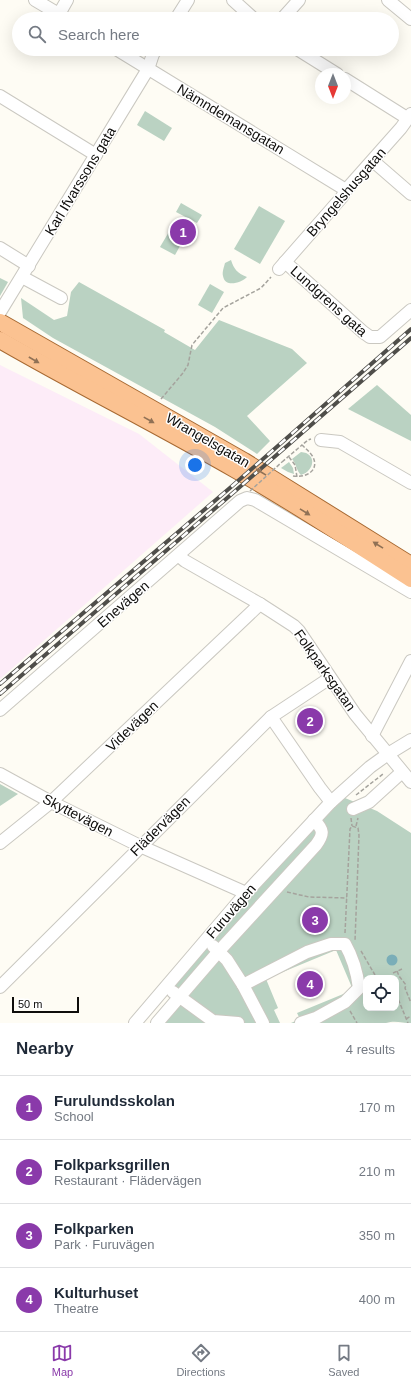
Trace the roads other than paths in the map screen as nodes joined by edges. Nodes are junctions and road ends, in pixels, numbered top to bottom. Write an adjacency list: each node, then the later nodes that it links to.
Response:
1 (35, 0): 7 (street)
2 (66, 0): 8 (street)
3 (188, 0): 9 (street)
4 (233, 0): 10 (street)
5 (299, 0): 11 (street)
6 (388, 0): 12 (street)
7 (55, 12)
8 (64, 12)
9 (180, 12)
10 (246, 12)
11 (288, 12)
12 (411, 19)
13 (127, 56): 17 (street, Nämndemansgatan)
14 (154, 56): 17 (street, Karl Ifvarssons gata)
15 (308, 56): 16 (street)
16 (327, 68)
17 (148, 69): 21 (street, Karl Ifvarssons gata); 23 (street, Nämndemansgatan)
18 (351, 82): 20 (street)
19 (0, 96): 21 (street)
20 (409, 116): 22 (street, Bryngelshusgatan)
21 (96, 154): 27 (street, Karl Ifvarssons gata)
22 (373, 161): 23 (street, Bryngelshusgatan); 24 (street)
23 (346, 190): 26 (street, Bryngelshusgatan)
24 (411, 194)
25 (0, 248): 27 (street)
26 (282, 265): 30 (street, Lundgrens gata)
27 (29, 266): 28 (street, Karl Ifvarssons gata)
28 (22, 278): 29 (street); 31 (street, Karl Ifvarssons gata)
29 (61, 298)
30 (411, 310)
31 (0, 312)
32 (0, 322): 37 (main road, Wrangelsgatan, one-way to 32)
33 (0, 340): 38 (main road, Wrangelsgatan, one-way to 38)
34 (321, 440): 35 (street)
35 (411, 483)
36 (179, 556): 39 (street, Enevägen); 40 (street, Folkparksgatan); 43 (street, Enevägen)
37 (411, 565)
38 (411, 579)
39 (411, 592)
40 (260, 604): 42 (street, Folkparksgatan); 51 (street, Videvägen)
41 (411, 661): 45 (street)
42 (330, 678): 44 (street, Flädervägen); 45 (street, Folkparksgatan)
43 (0, 710)
44 (271, 717): 52 (street); 56 (street, Flädervägen)
45 (372, 736): 47 (street, Folkparksgatan)
46 (411, 740): 47 (street, Furuvägen)
47 (388, 754): 48 (street, Folkparksgatan); 52 (street, Furuvägen)
48 (399, 768): 50 (street, Folkparksgatan); 53 (street)
49 (0, 774): 51 (street, Skyttevägen)
50 (411, 782)
51 (52, 802): 55 (street, Videvägen); 56 (street, Skyttevägen)
52 (331, 802): 54 (street, Furuvägen)
53 (353, 809)
54 (314, 820): 57 (street, Furuvägen); 59 (street)
55 (0, 843)
56 (140, 846): 57 (street, Skyttevägen); 62 (street, Flädervägen)
57 (246, 893): 58 (street, Furuvägen)
58 (206, 940): 59 (street); 61 (street, Furuvägen)
59 (219, 952): 60 (street); 63 (street)
60 (244, 985): 67 (street); 68 (street)
61 (166, 986): 63 (street); 64 (street, Furuvägen)
62 (0, 987)
63 (179, 997): 65 (street); 66 (street)
64 (135, 1023)
65 (157, 1023)
66 (238, 1023)
67 (263, 1023)
68 (301, 1023)

